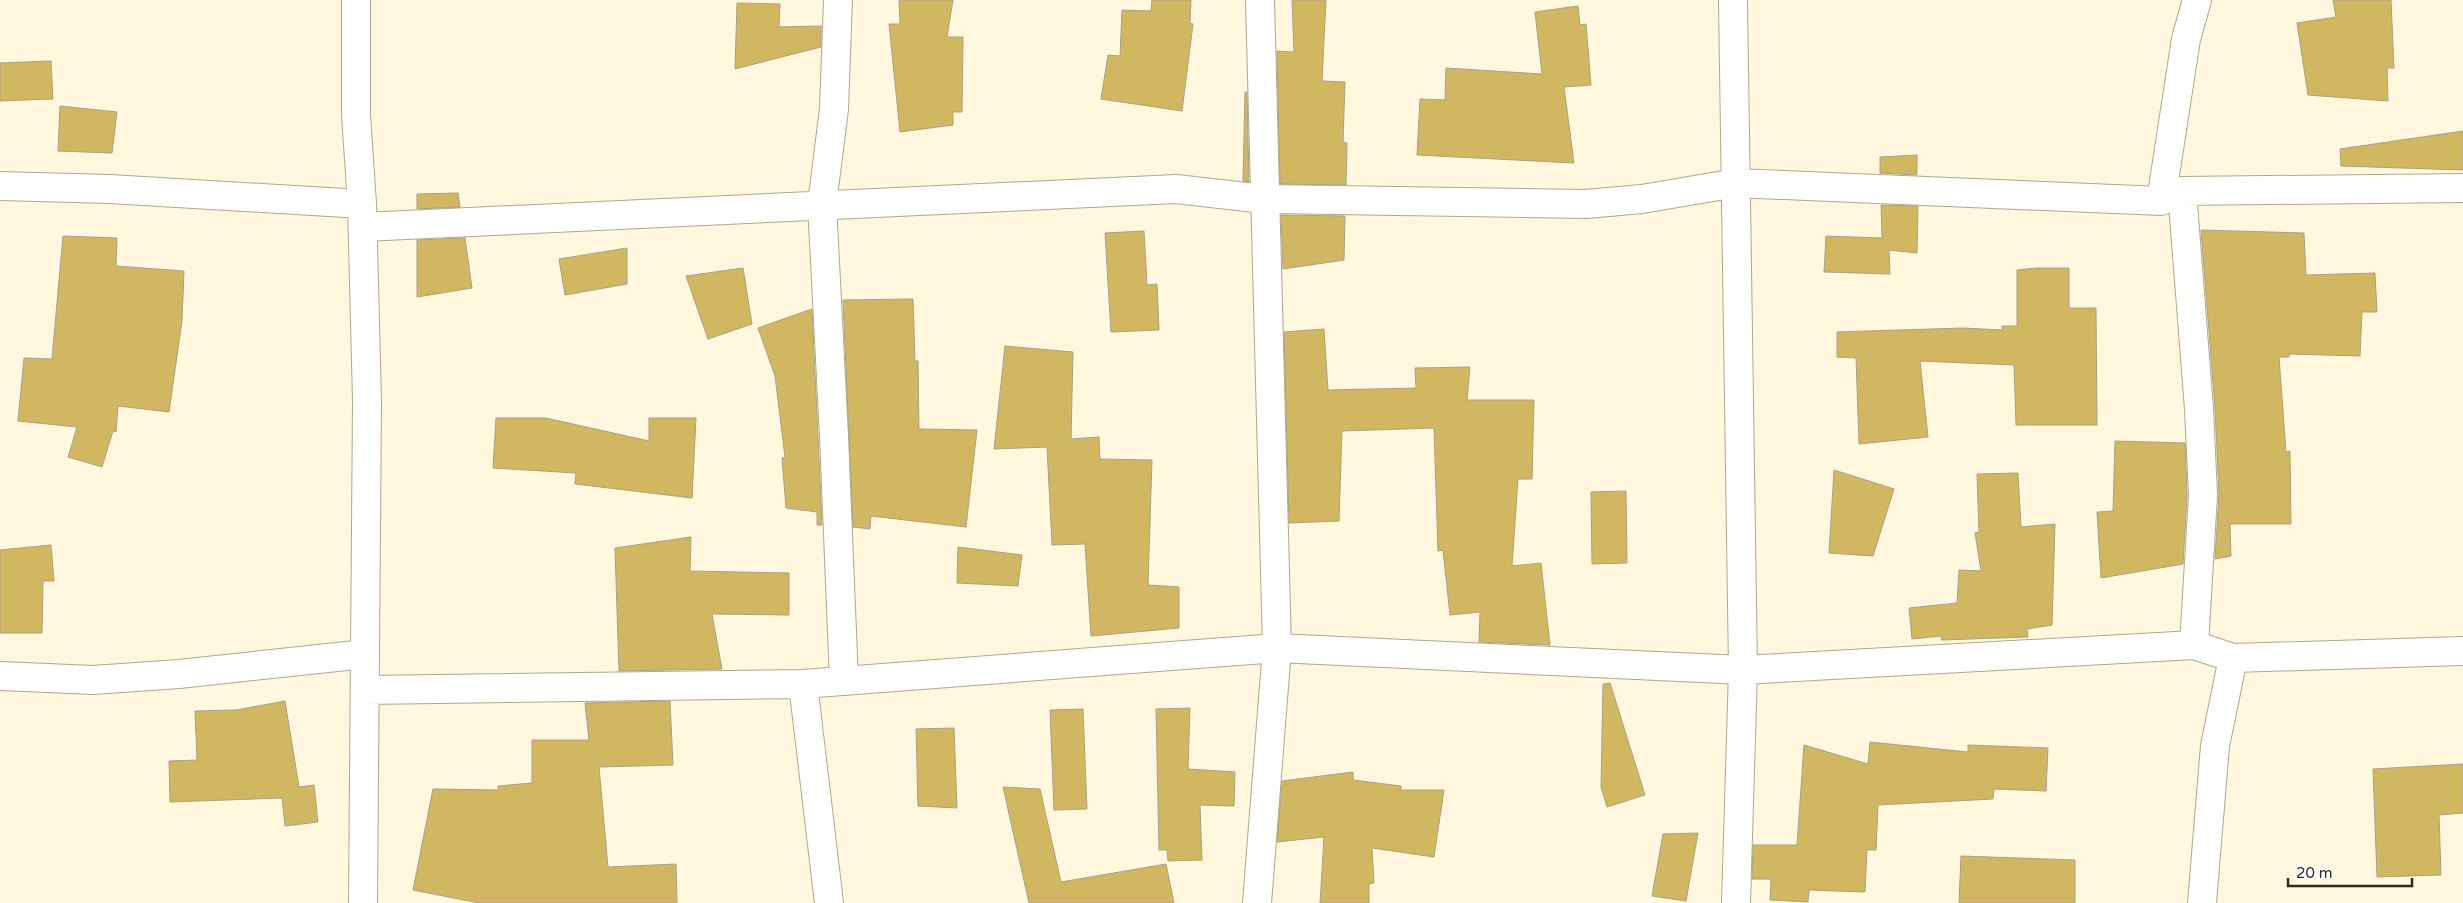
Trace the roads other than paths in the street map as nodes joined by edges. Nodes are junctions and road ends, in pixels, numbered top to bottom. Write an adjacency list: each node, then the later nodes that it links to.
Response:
1 (356, 0): 12 (street)
2 (838, 0): 11 (street)
3 (1260, 0): 10 (street)
4 (1733, 0): 6 (street)
5 (2197, 0): 9 (street)
6 (1736, 183): 9 (street); 10 (street); 18 (street)
7 (0, 186): 12 (street)
8 (2463, 188): 9 (street)
9 (2172, 196): 13 (street)
10 (1264, 199): 11 (street); 14 (street)
11 (822, 204): 12 (street); 20 (street)
12 (362, 216): 16 (street)
13 (2194, 645): 17 (street); 18 (street)
14 (1277, 648): 18 (street); 20 (street); 25 (street)
15 (2463, 651): 17 (street)
16 (365, 654): 19 (street); 22 (street)
17 (2234, 658): 27 (street)
18 (1743, 670): 26 (street)
19 (0, 676)
20 (844, 681): 21 (street)
21 (803, 684): 22 (street); 24 (street)
22 (365, 690): 23 (street)
23 (363, 903)
24 (829, 903)
25 (1258, 903)
26 (1736, 903)
27 (2202, 903)

